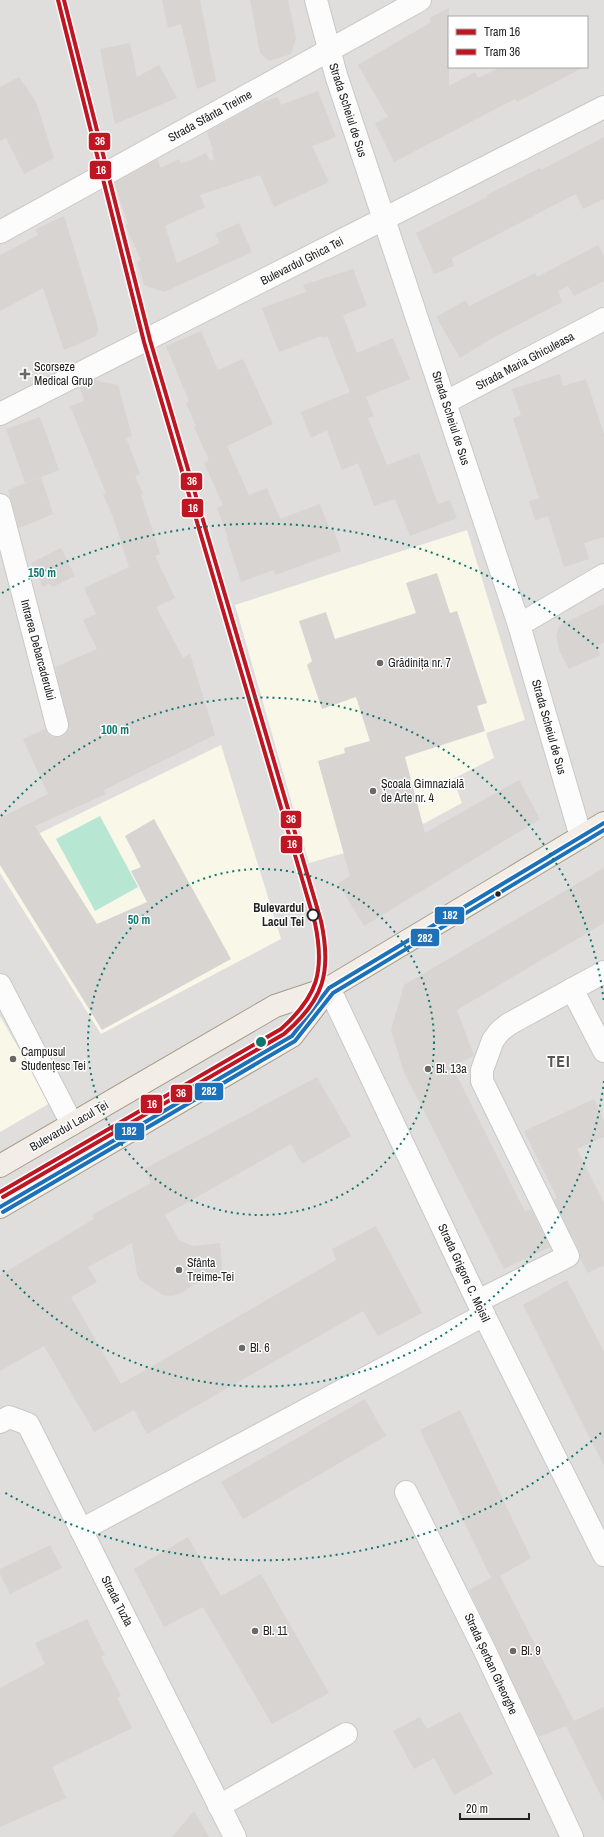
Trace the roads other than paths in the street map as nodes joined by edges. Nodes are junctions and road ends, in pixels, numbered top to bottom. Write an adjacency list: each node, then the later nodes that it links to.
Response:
1 (316, 0): 3 (street, Strada Scheiul de Sus)
2 (420, 0): 3 (street, Strada Sfânta Treime)
3 (329, 51): 5 (street, Strada Scheiul de Sus); 6 (street, Strada Sfânta Treime)
4 (604, 107): 5 (street, Bulevardul Ghica Tei)
5 (385, 219): 8 (street, Strada Scheiul de Sus); 9 (street, Bulevardul Ghica Tei)
6 (0, 232)
7 (604, 319): 8 (street, Strada Maria Ghiculeasa)
8 (446, 402): 12 (street, Strada Scheiul de Sus)
9 (0, 414)
10 (0, 505): 13 (street, Intrarea Debarcaderului)
11 (604, 576): 12 (street)
12 (519, 625): 15 (street, Strada Scheiul de Sus)
13 (57, 725)
14 (604, 824): 15 (main road, Bulevardul Lacul Tei)
15 (581, 837): 18 (main road, Bulevardul Lacul Tei)
16 (604, 972): 19 (street)
17 (0, 985): 21 (street)
18 (329, 988): 21 (main road, Bulevardul Lacul Tei); 23 (main road, Bulevardul Lacul Tei); 24 (street, Strada Grigore C. Moisil)
19 (572, 989): 20 (street); 24 (street)
20 (604, 1051)
21 (72, 1124): 22 (main road, Bulevardul Lacul Tei)
22 (0, 1166)
23 (0, 1206)
24 (481, 1308): 27 (street); 28 (street, Strada Grigore C. Moisil)
25 (0, 1422): 27 (street, Strada Tuzla)
26 (406, 1492): 32 (street, Strada Șerban Gheorghe)
27 (81, 1530): 30 (street, Strada Tuzla)
28 (604, 1555)
29 (346, 1734): 30 (street)
30 (219, 1806): 31 (street, Strada Tuzla)
31 (235, 1837)
32 (572, 1837)

